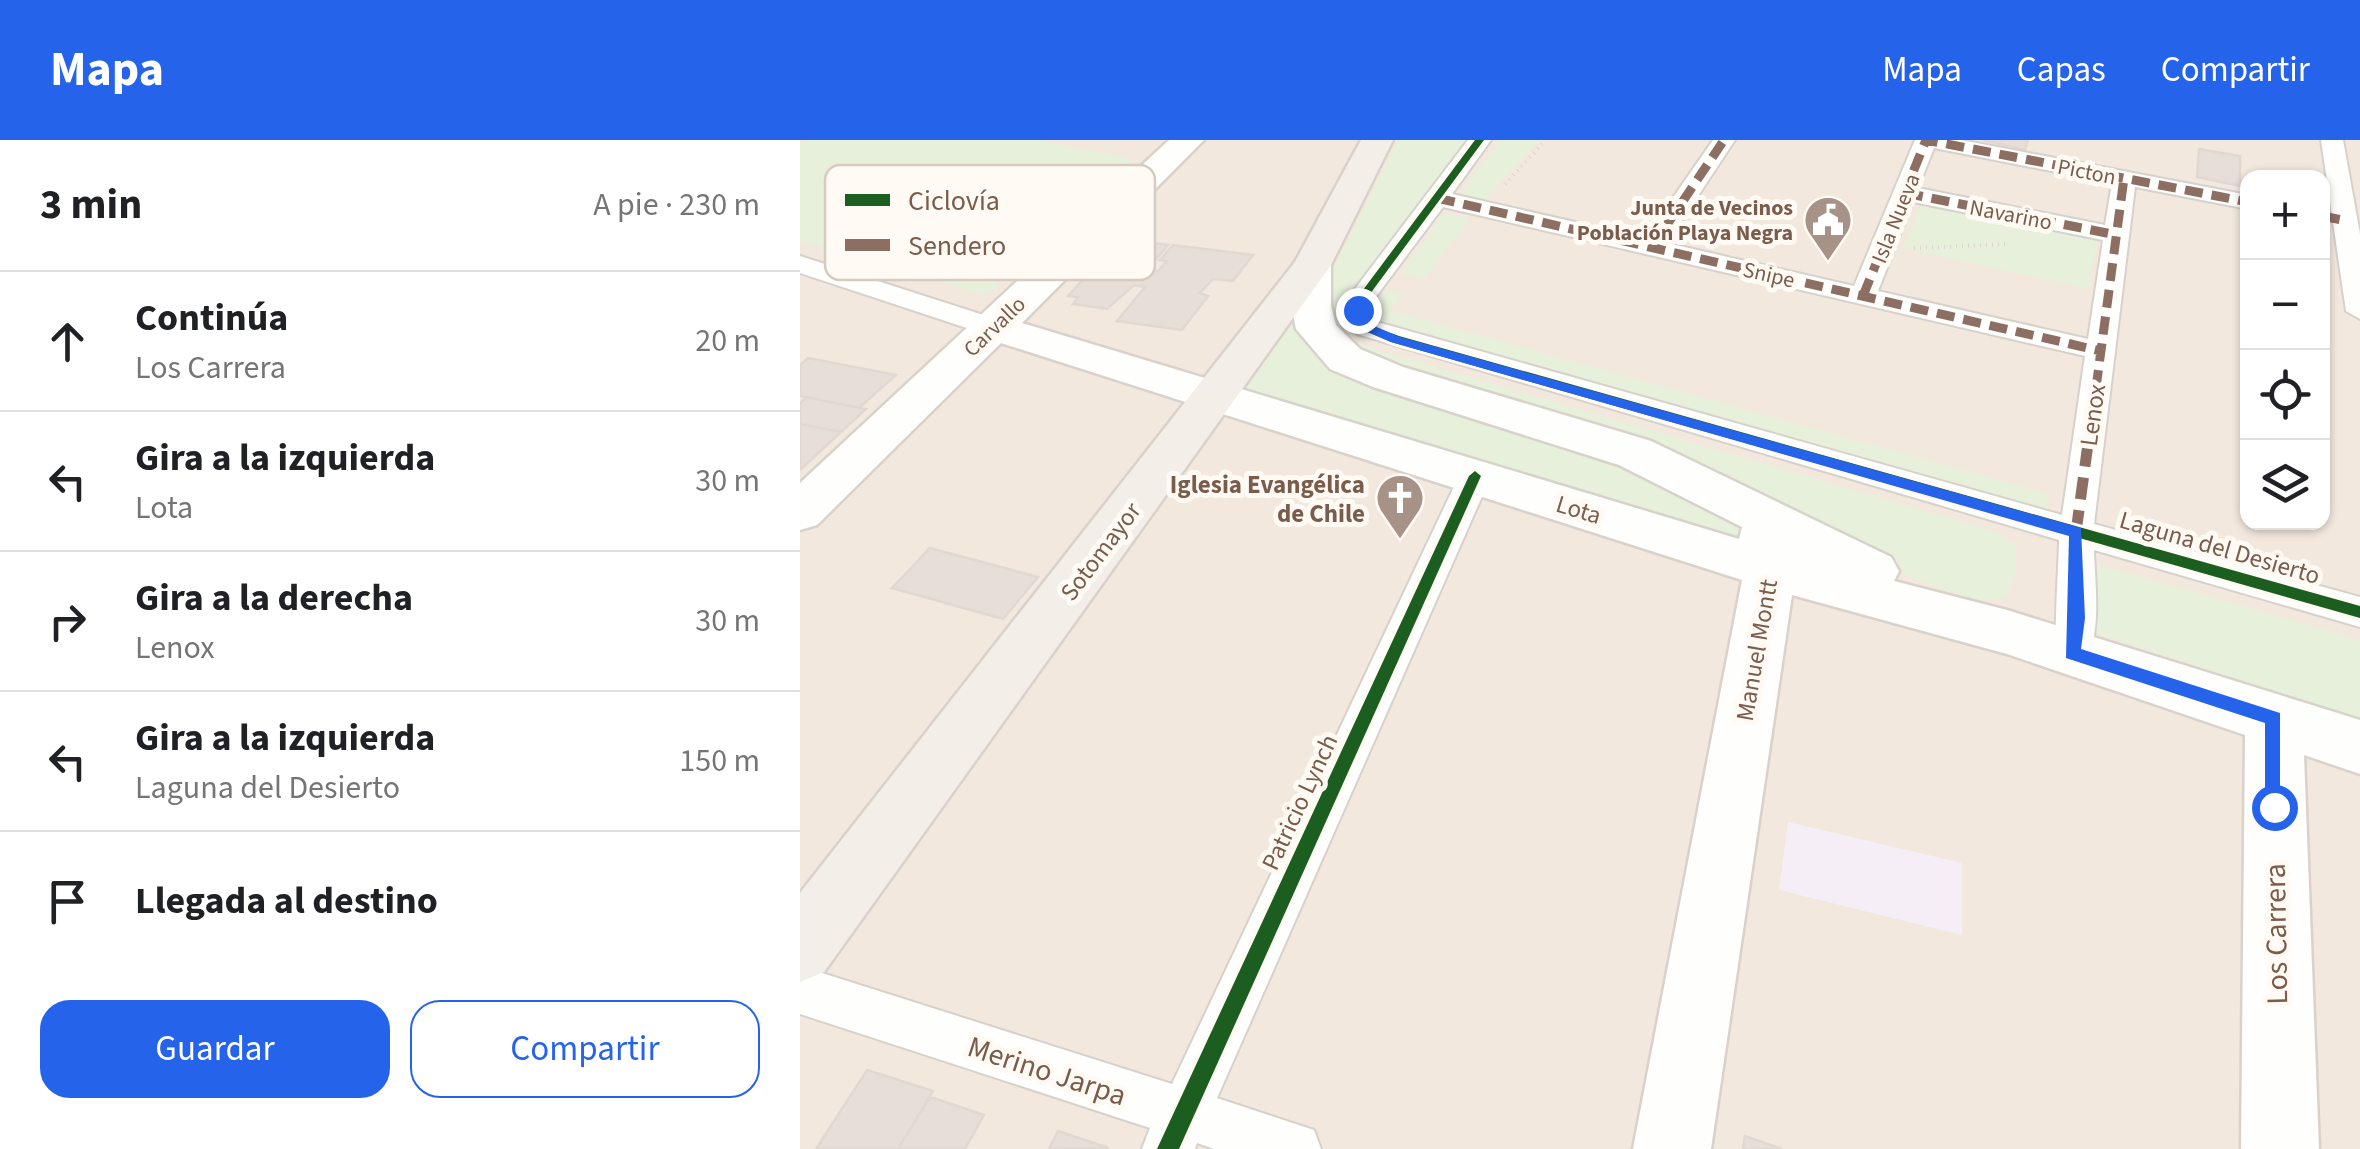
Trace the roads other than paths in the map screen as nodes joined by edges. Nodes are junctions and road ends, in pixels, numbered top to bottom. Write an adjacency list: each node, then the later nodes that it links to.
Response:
1 (1188, 140): 7 (main road, Carvallo)
2 (1376, 140): 16 (main road, Sotomayor)
3 (1480, 140): 10 (street, Laguna del Desierto)
4 (1724, 140): 14 (street)
5 (1926, 140): 8 (street, Picton); 9 (street, Isla Nueva)
6 (2332, 140): 12 (street)
7 (1155, 171)
8 (2124, 178): 11 (street, Picton); 13 (street, Lenox)
9 (1905, 193): 13 (street, Navarino); 20 (street, Isla Nueva)
10 (1437, 198): 14 (street, Snipe); 28 (street, Laguna del Desierto)
11 (2240, 200)
12 (2335, 218): 21 (street)
13 (2116, 235): 23 (street, Lenox)
14 (1652, 248): 20 (street, Snipe)
15 (801, 265): 17 (street, Lota)
16 (1312, 265): 24 (main road, Sotomayor); 26 (main road)
17 (825, 273)
18 (847, 280): 22 (street, Lota)
19 (1041, 280): 22 (main road, Carvallo)
20 (1863, 296): 23 (street, Snipe)
21 (2360, 311)
22 (992, 327): 24 (main road, Lota); 27 (main road, Carvallo)
23 (2101, 350): 28 (street, Lenox)
24 (1216, 397): 25 (main road, Lota); 35 (main road, Sotomayor)
25 (1475, 476): 29 (main road, Lota); 37 (street, Patricio Lynch)
26 (1749, 509): 29 (main road, Manuel Montt); 31 (main road)
27 (800, 512)
28 (2076, 532): 30 (street, Laguna del Desierto); 32 (street, Lenox)
29 (1770, 569): 31 (main road, Lota); 39 (main road, Manuel Montt)
30 (2360, 612)
31 (2006, 632): 32 (main road, Lota)
32 (2072, 653): 33 (main road, Lota)
33 (2274, 718): 34 (main road, Lota); 40 (main road, Los Carrera)
34 (2360, 746)
35 (800, 948)
36 (800, 990): 37 (street, Merino Jarpa)
37 (1176, 1132): 38 (street, Merino Jarpa)
38 (1294, 1149)
39 (1672, 1149)
40 (2280, 1149)

